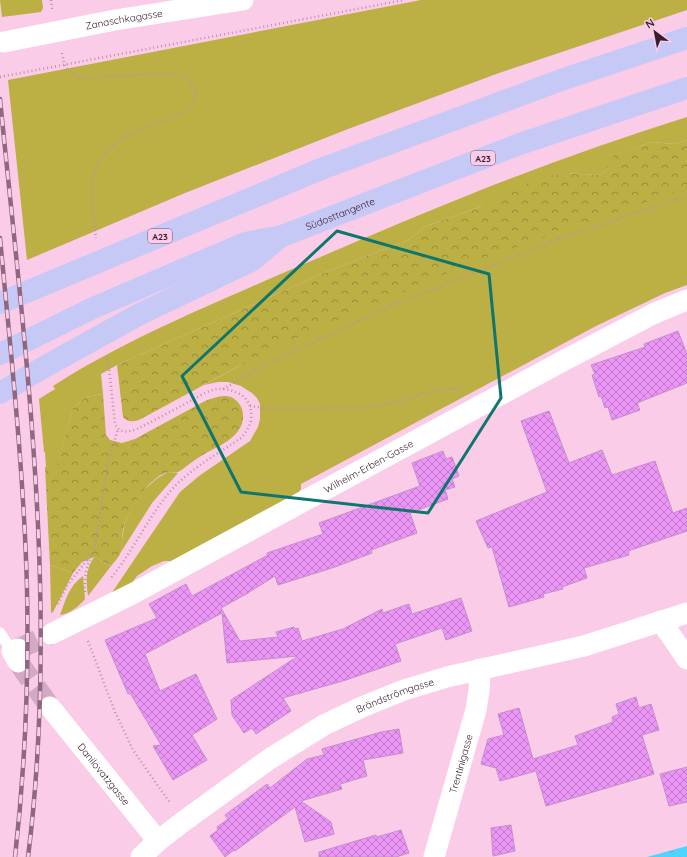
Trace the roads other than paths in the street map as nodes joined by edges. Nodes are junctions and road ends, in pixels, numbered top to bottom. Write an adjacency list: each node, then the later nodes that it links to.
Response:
1 (243, 0): 3 (street, Zanaschkagasse)
2 (687, 38): 7 (highway, A23)
3 (4, 42)
4 (687, 88): 5 (highway, Südosttangente / A23)
5 (282, 236): 8 (highway, Südosttangente / A23); 9 (highway)
6 (687, 300): 13 (street, Wilhelm-Erben-Gasse)
7 (0, 303)
8 (0, 354)
9 (0, 393)
10 (687, 613): 11 (street, Brändströmgasse)
11 (661, 621): 15 (street); 16 (street, Brändströmgasse)
12 (0, 633): 14 (lane)
13 (51, 634)
14 (16, 654)
15 (687, 659)
16 (480, 669): 18 (street, Brändströmgasse); 20 (street, Trentinigasse)
17 (50, 706): 18 (street, Danilovatzgasse)
18 (158, 841): 19 (street, Brändströmgasse)
19 (141, 857)
20 (434, 857)

